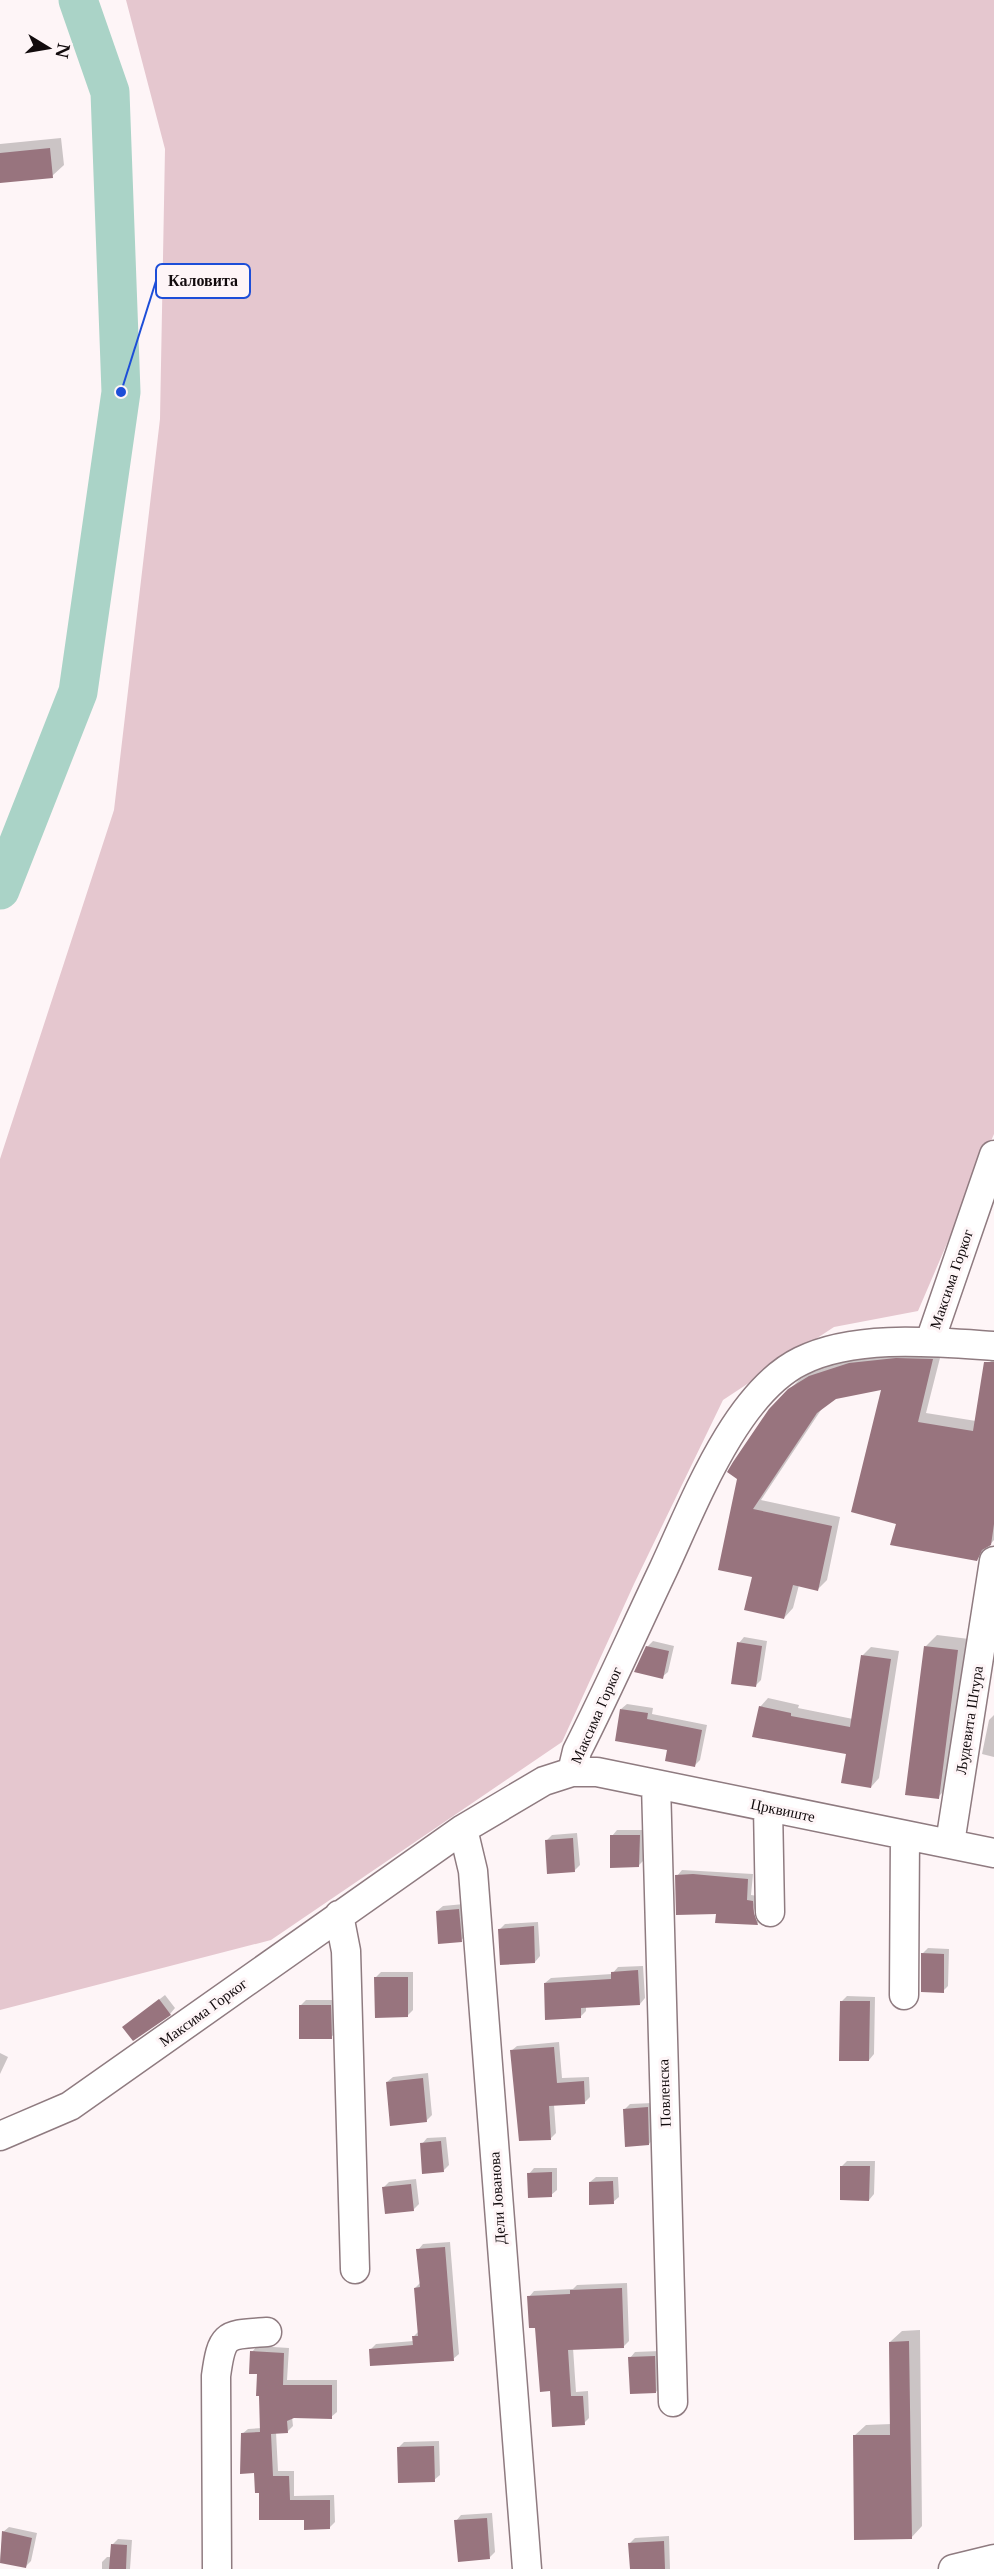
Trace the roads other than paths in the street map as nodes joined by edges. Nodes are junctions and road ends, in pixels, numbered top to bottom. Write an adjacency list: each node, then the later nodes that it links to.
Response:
1 (994, 1155): 2 (street, Максима Горког)
2 (930, 1341): 3 (street); 5 (street, Максима Горког)
3 (994, 1346)
4 (994, 1561): 10 (street, Људевита Штура)
5 (572, 1772): 6 (street, Црквиште); 8 (street, Максима Горког)
6 (656, 1784): 7 (street, Црквиште); 18 (street, Повленска)
7 (768, 1807): 9 (street, Црквиште); 12 (street)
8 (463, 1829): 13 (street, Максима Горког); 21 (street, Дели Јованова)
9 (905, 1835): 10 (street, Црквиште); 14 (street)
10 (950, 1843): 11 (street, Црквиште)
11 (994, 1853)
12 (770, 1912)
13 (339, 1915): 15 (street, Максима Горког); 16 (street)
14 (904, 1995)
15 (0, 2136)
16 (355, 2269)
17 (267, 2332): 20 (street)
18 (673, 2402)
19 (994, 2559): 22 (street)
20 (217, 2569)
21 (526, 2569)
22 (953, 2569)

